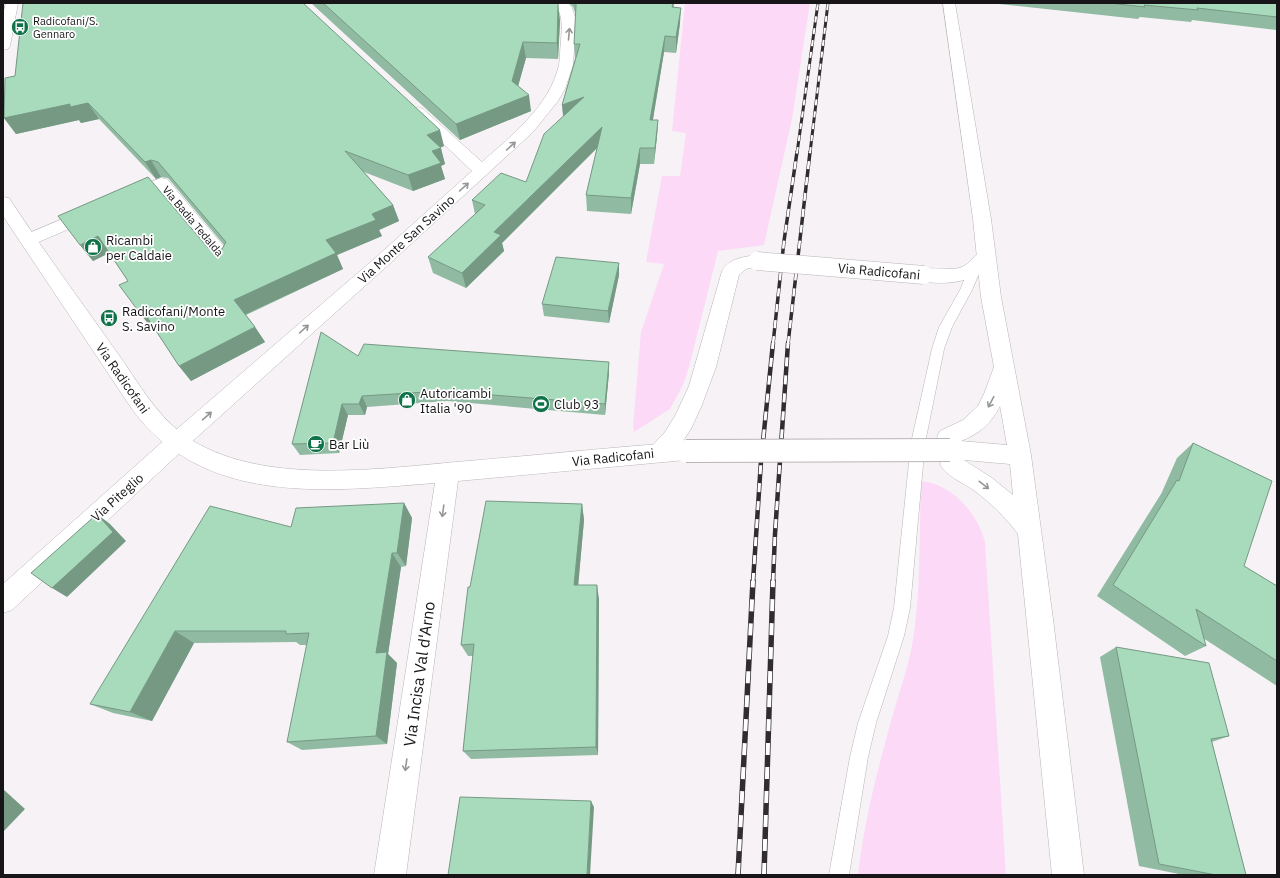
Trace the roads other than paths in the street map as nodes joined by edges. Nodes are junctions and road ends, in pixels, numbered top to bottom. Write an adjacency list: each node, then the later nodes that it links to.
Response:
1 (561, 3): 6 (street, Via Monte San Savino, one-way to 1)
2 (949, 3): 10 (street)
3 (9, 6): 4 (street)
4 (3, 46)
5 (406, 101): 6 (street)
6 (482, 171): 12 (street, Via Monte San Savino, one-way to 6)
7 (3, 202): 8 (street, Via Radicofani)
8 (28, 240): 9 (street, Via Badia Tedalda); 12 (street, Via Radicofani)
9 (225, 259)
10 (980, 263): 11 (street); 14 (street, Via Radicofani, bridge); 20 (lane)
11 (1003, 365): 13 (street, one-way to 13); 15 (street)
12 (178, 441): 16 (street, Via Radicofani); 18 (street, Via Piteglio)
13 (950, 451): 14 (street, bridge); 15 (street); 17 (street, one-way to 17)
14 (660, 453): 16 (street, Via Radicofani)
15 (1020, 454): 17 (street)
16 (448, 473): 19 (street, Via Incisa Val d'Arno, one-way to 19)
17 (1030, 530): 21 (street)
18 (3, 601)
19 (390, 875)
20 (839, 875)
21 (1068, 875)

